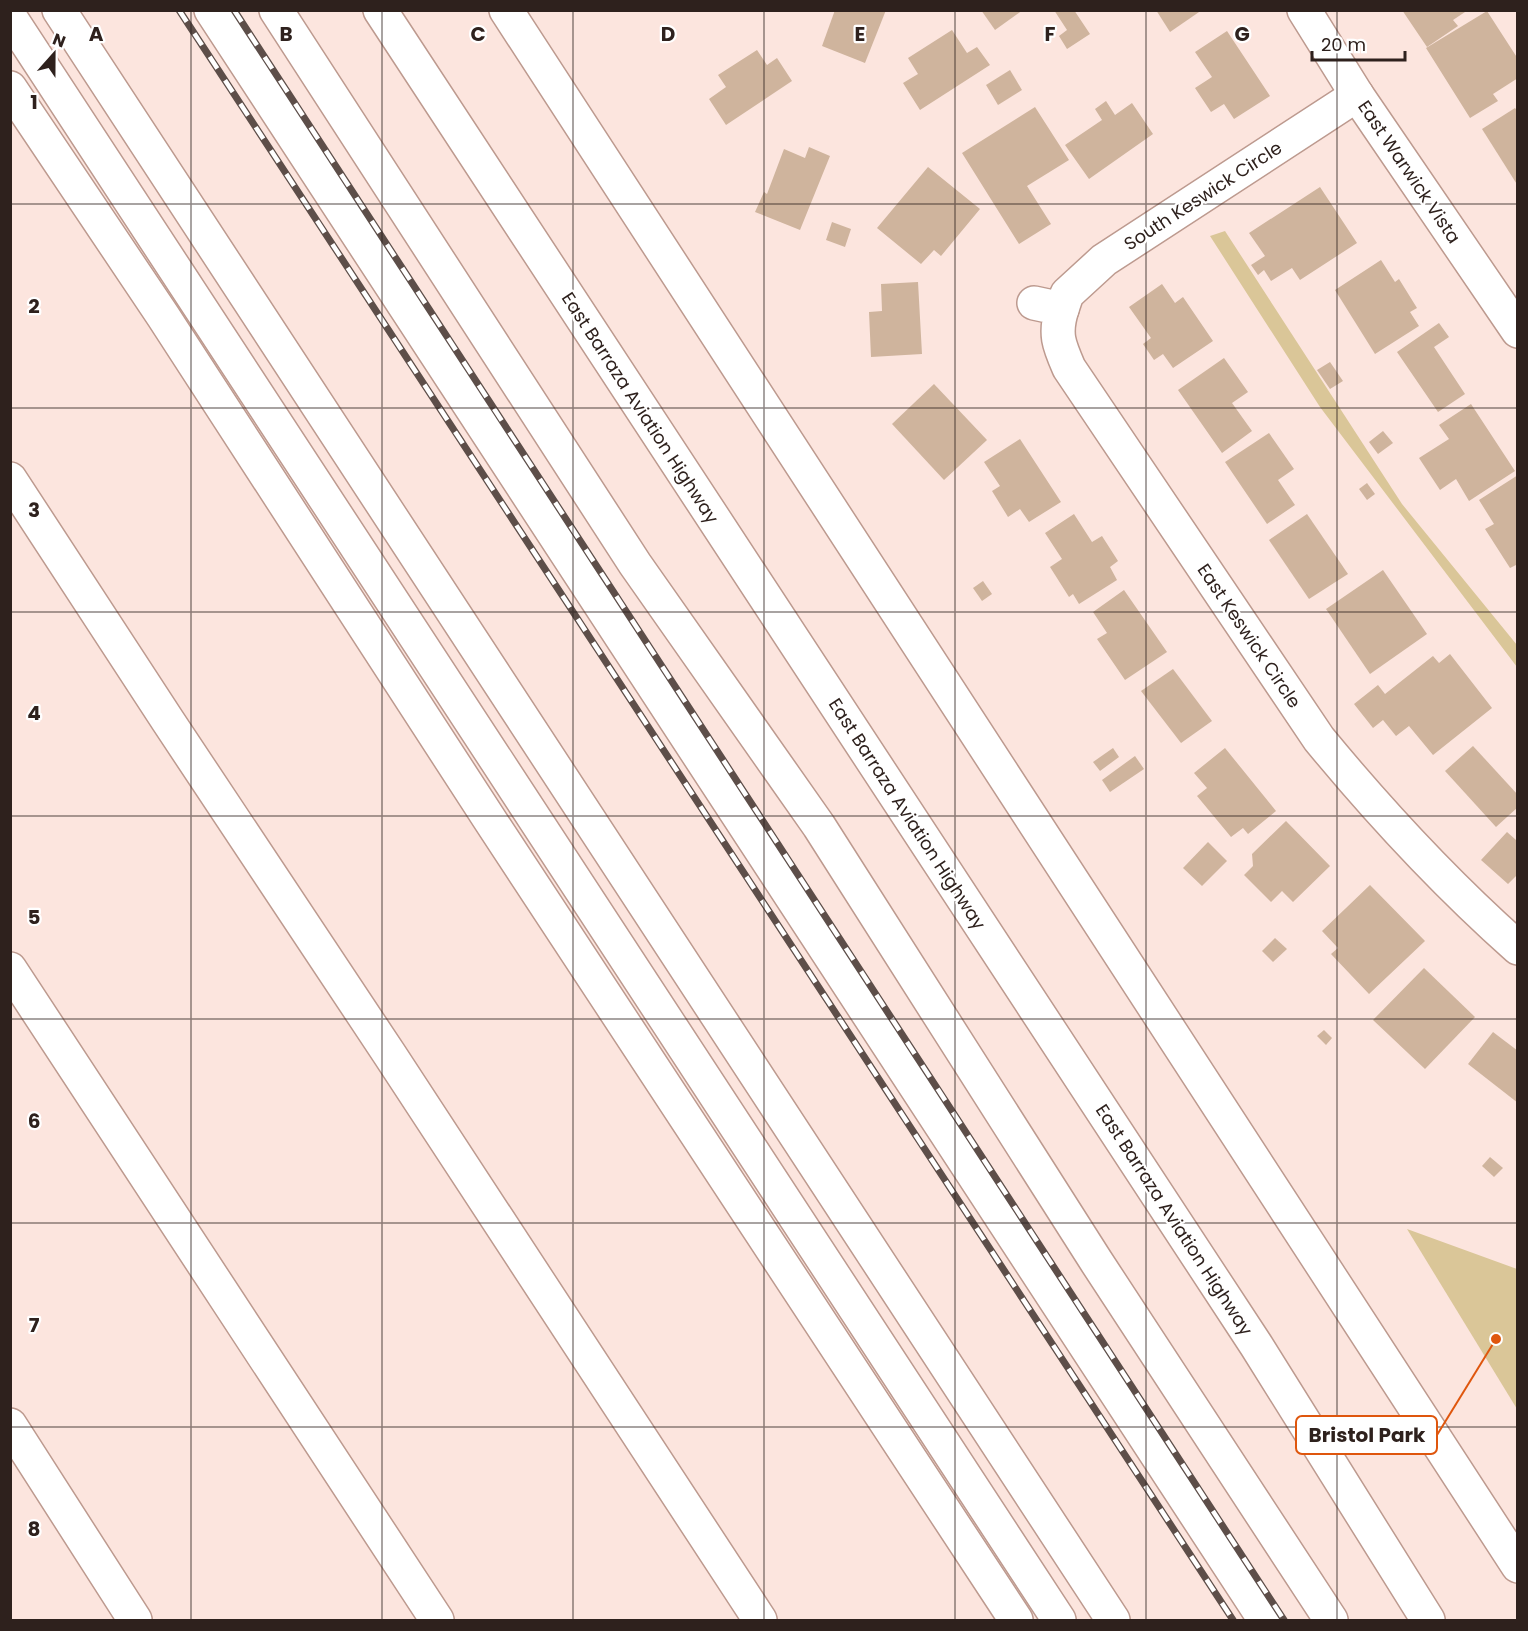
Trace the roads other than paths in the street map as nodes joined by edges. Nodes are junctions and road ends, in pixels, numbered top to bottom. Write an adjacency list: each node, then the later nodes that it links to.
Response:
1 (59, 10): 22 (main road)
2 (211, 10): 23 (main road)
3 (276, 10): 24 (main road)
4 (380, 10): 25 (main road, East Barraza Aviation Highway)
5 (506, 10): 16 (main road)
6 (1304, 10): 9 (main road, East Warwick Vista)
7 (10, 17): 21 (main road)
8 (10, 88): 20 (main road)
9 (1357, 95): 10 (main road, South Keswick Circle); 11 (main road, East Warwick Vista)
10 (1048, 306): 13 (main road, East Keswick Circle)
11 (1518, 331)
12 (10, 479): 19 (main road)
13 (1518, 948)
14 (10, 969): 18 (main road)
15 (10, 1425): 17 (main road)
16 (1518, 1566)
17 (135, 1620)
18 (437, 1620)
19 (760, 1620)
20 (1016, 1620)
21 (1059, 1620)
22 (1113, 1620)
23 (1264, 1620)
24 (1331, 1620)
25 (1428, 1620)

